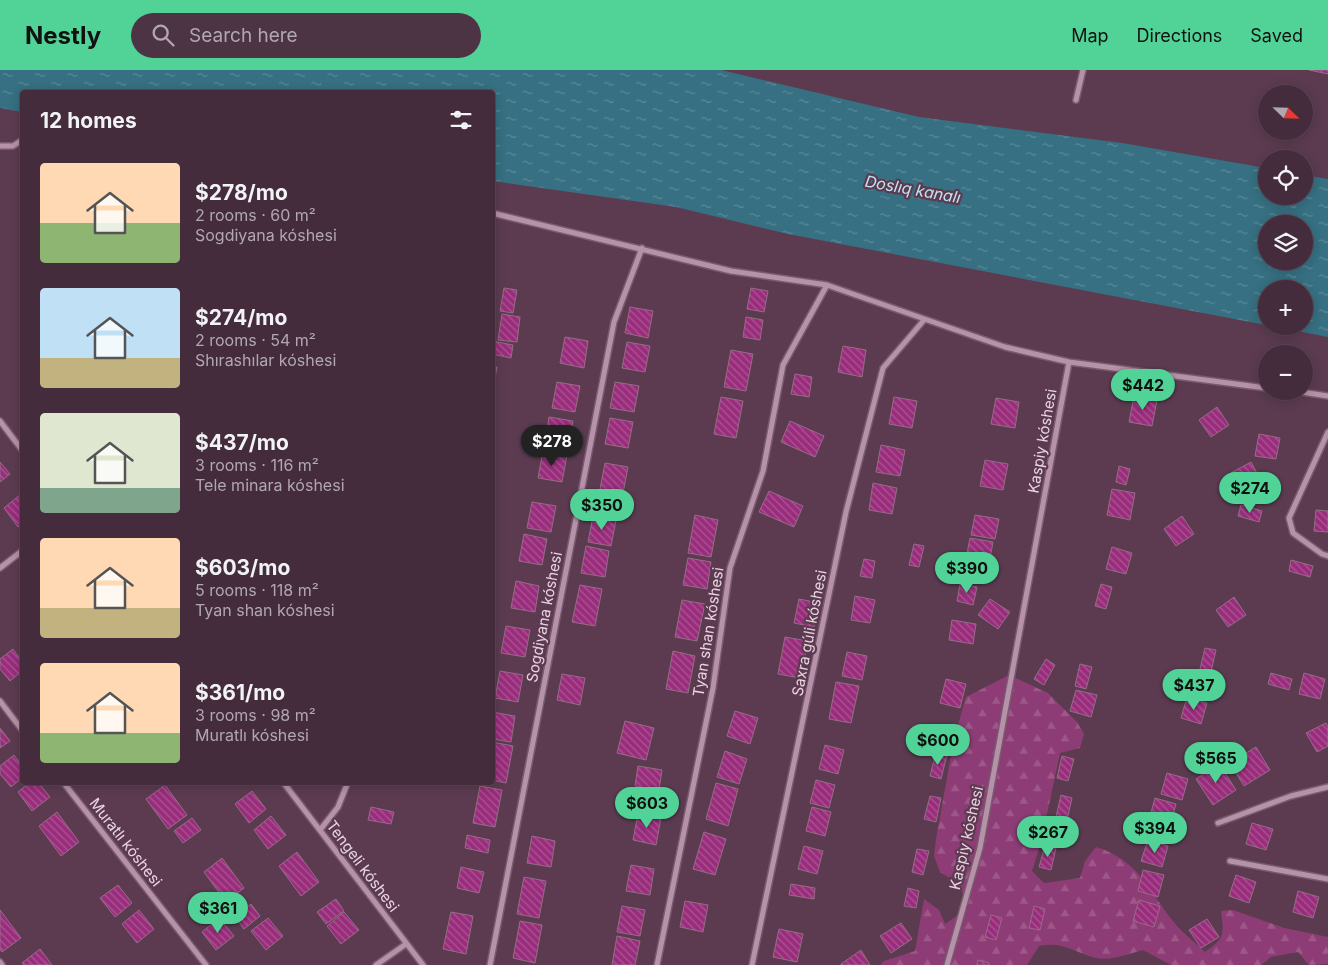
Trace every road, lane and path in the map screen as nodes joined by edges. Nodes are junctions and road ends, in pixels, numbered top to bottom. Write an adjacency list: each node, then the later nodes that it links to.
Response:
1 (1083, 70): 2 (street)
2 (1076, 100)
3 (20, 141): 4 (street)
4 (0, 146)
5 (495, 214): 6 (street)
6 (642, 248): 7 (street); 35 (street, Sogdiyana kóshesi)
7 (826, 285): 8 (street); 36 (street, Tyan shan kóshesi)
8 (924, 320): 9 (street); 37 (street, Saxra gúli kóshesi)
9 (1069, 362): 10 (street); 38 (street, Kaspiy kóshesi)
10 (1258, 387)
11 (1313, 394): 12 (street)
12 (1328, 396)
13 (0, 420): 15 (street)
14 (1328, 432): 17 (street)
15 (20, 447)
16 (20, 553): 18 (street)
17 (1328, 556)
18 (0, 568)
19 (0, 701): 20 (street)
20 (20, 727)
21 (66, 785): 32 (street, Muratlı kóshesi)
22 (285, 785): 26 (street, Tengeli kóshesi)
23 (347, 785): 26 (street)
24 (1328, 787): 25 (street)
25 (1218, 823)
26 (320, 830): 29 (street, Tengeli kóshesi)
27 (1230, 860): 28 (street)
28 (1328, 880)
29 (406, 944): 33 (street); 34 (street, Tengeli kóshesi)
30 (0, 962): 31 (street)
31 (2, 965)
32 (206, 965)
33 (376, 965)
34 (423, 965)
35 (490, 965)
36 (657, 965)
37 (752, 965)
38 (947, 965)

